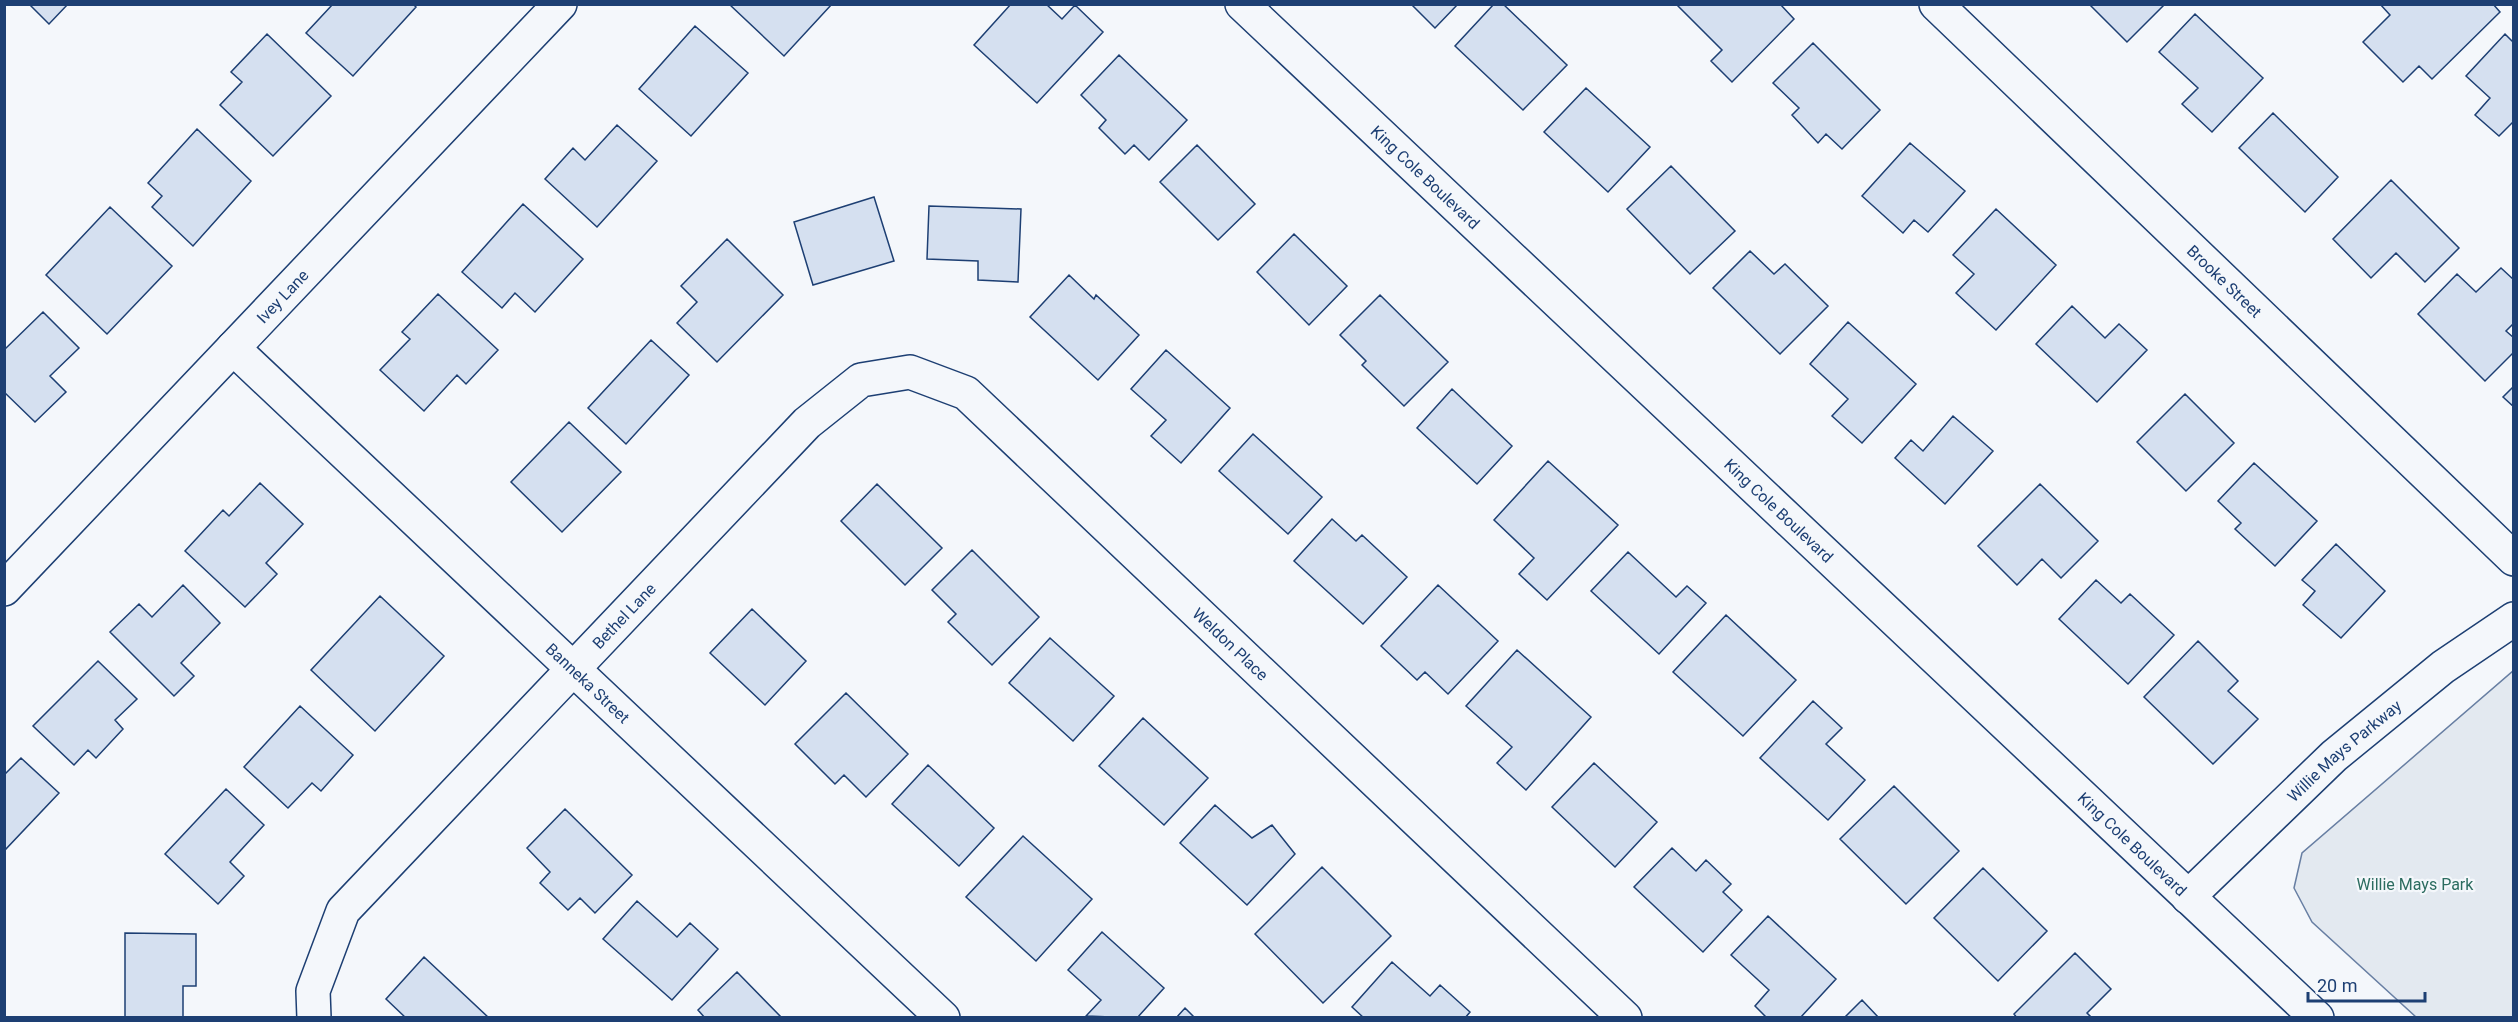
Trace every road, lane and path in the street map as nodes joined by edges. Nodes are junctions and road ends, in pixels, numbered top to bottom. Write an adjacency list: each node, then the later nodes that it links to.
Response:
1 (560, 4): 4 (street, Ivey Lane)
2 (1242, 4): 10 (street, King Cole Boulevard)
3 (1936, 4): 6 (street, Brooke Street)
4 (233, 348): 7 (street, Ivey Lane); 9 (street, Banneka Street)
5 (807, 423): 9 (street, Bethel Lane); 13 (street, Weldon Place)
6 (2514, 559)
7 (4, 589)
8 (2514, 619): 10 (street, Willie Mays Parkway)
9 (573, 669): 11 (street, Bethel Lane); 12 (street, Banneka Street)
10 (2188, 897): 14 (street, King Cole Boulevard)
11 (314, 1017)
12 (943, 1017)
13 (1625, 1017)
14 (2317, 1017)

